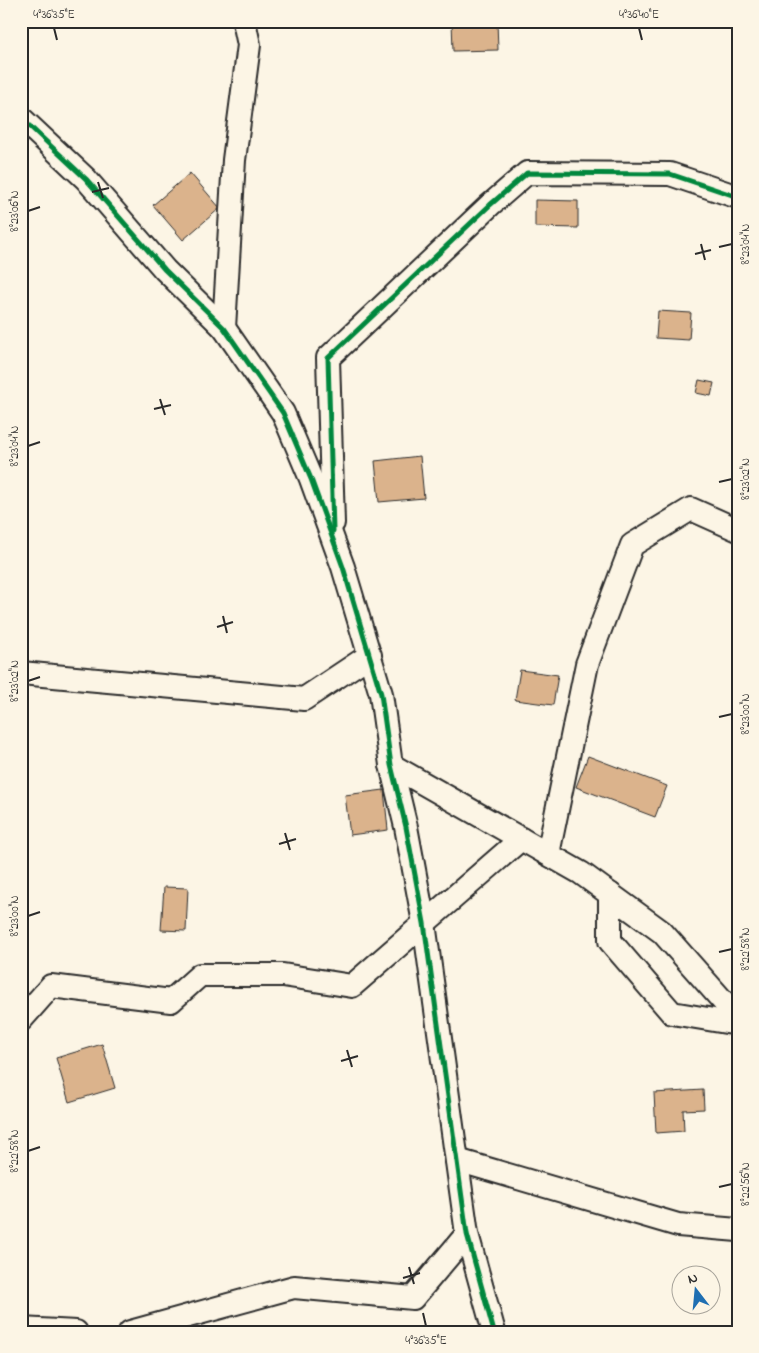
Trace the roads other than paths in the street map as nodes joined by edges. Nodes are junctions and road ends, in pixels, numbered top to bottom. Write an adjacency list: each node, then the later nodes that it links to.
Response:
1 (244, 21): 4 (street)
2 (21, 118): 4 (street)
3 (738, 197): 6 (street)
4 (224, 328): 6 (street)
5 (738, 530): 11 (street)
6 (333, 541): 7 (street)
7 (370, 655): 8 (street); 9 (street)
8 (21, 673)
9 (391, 766): 10 (street); 13 (street)
10 (521, 839): 11 (street); 13 (street)
11 (548, 854): 12 (street)
12 (610, 894): 15 (street); 15 (street)
13 (424, 923): 14 (street); 16 (street)
14 (21, 1020)
15 (738, 1022)
16 (457, 1160): 17 (street); 18 (street)
17 (738, 1230)
18 (468, 1234): 21 (street); 22 (street)
19 (21, 1329): 20 (street)
20 (76, 1332)
21 (130, 1332)
22 (494, 1332)

